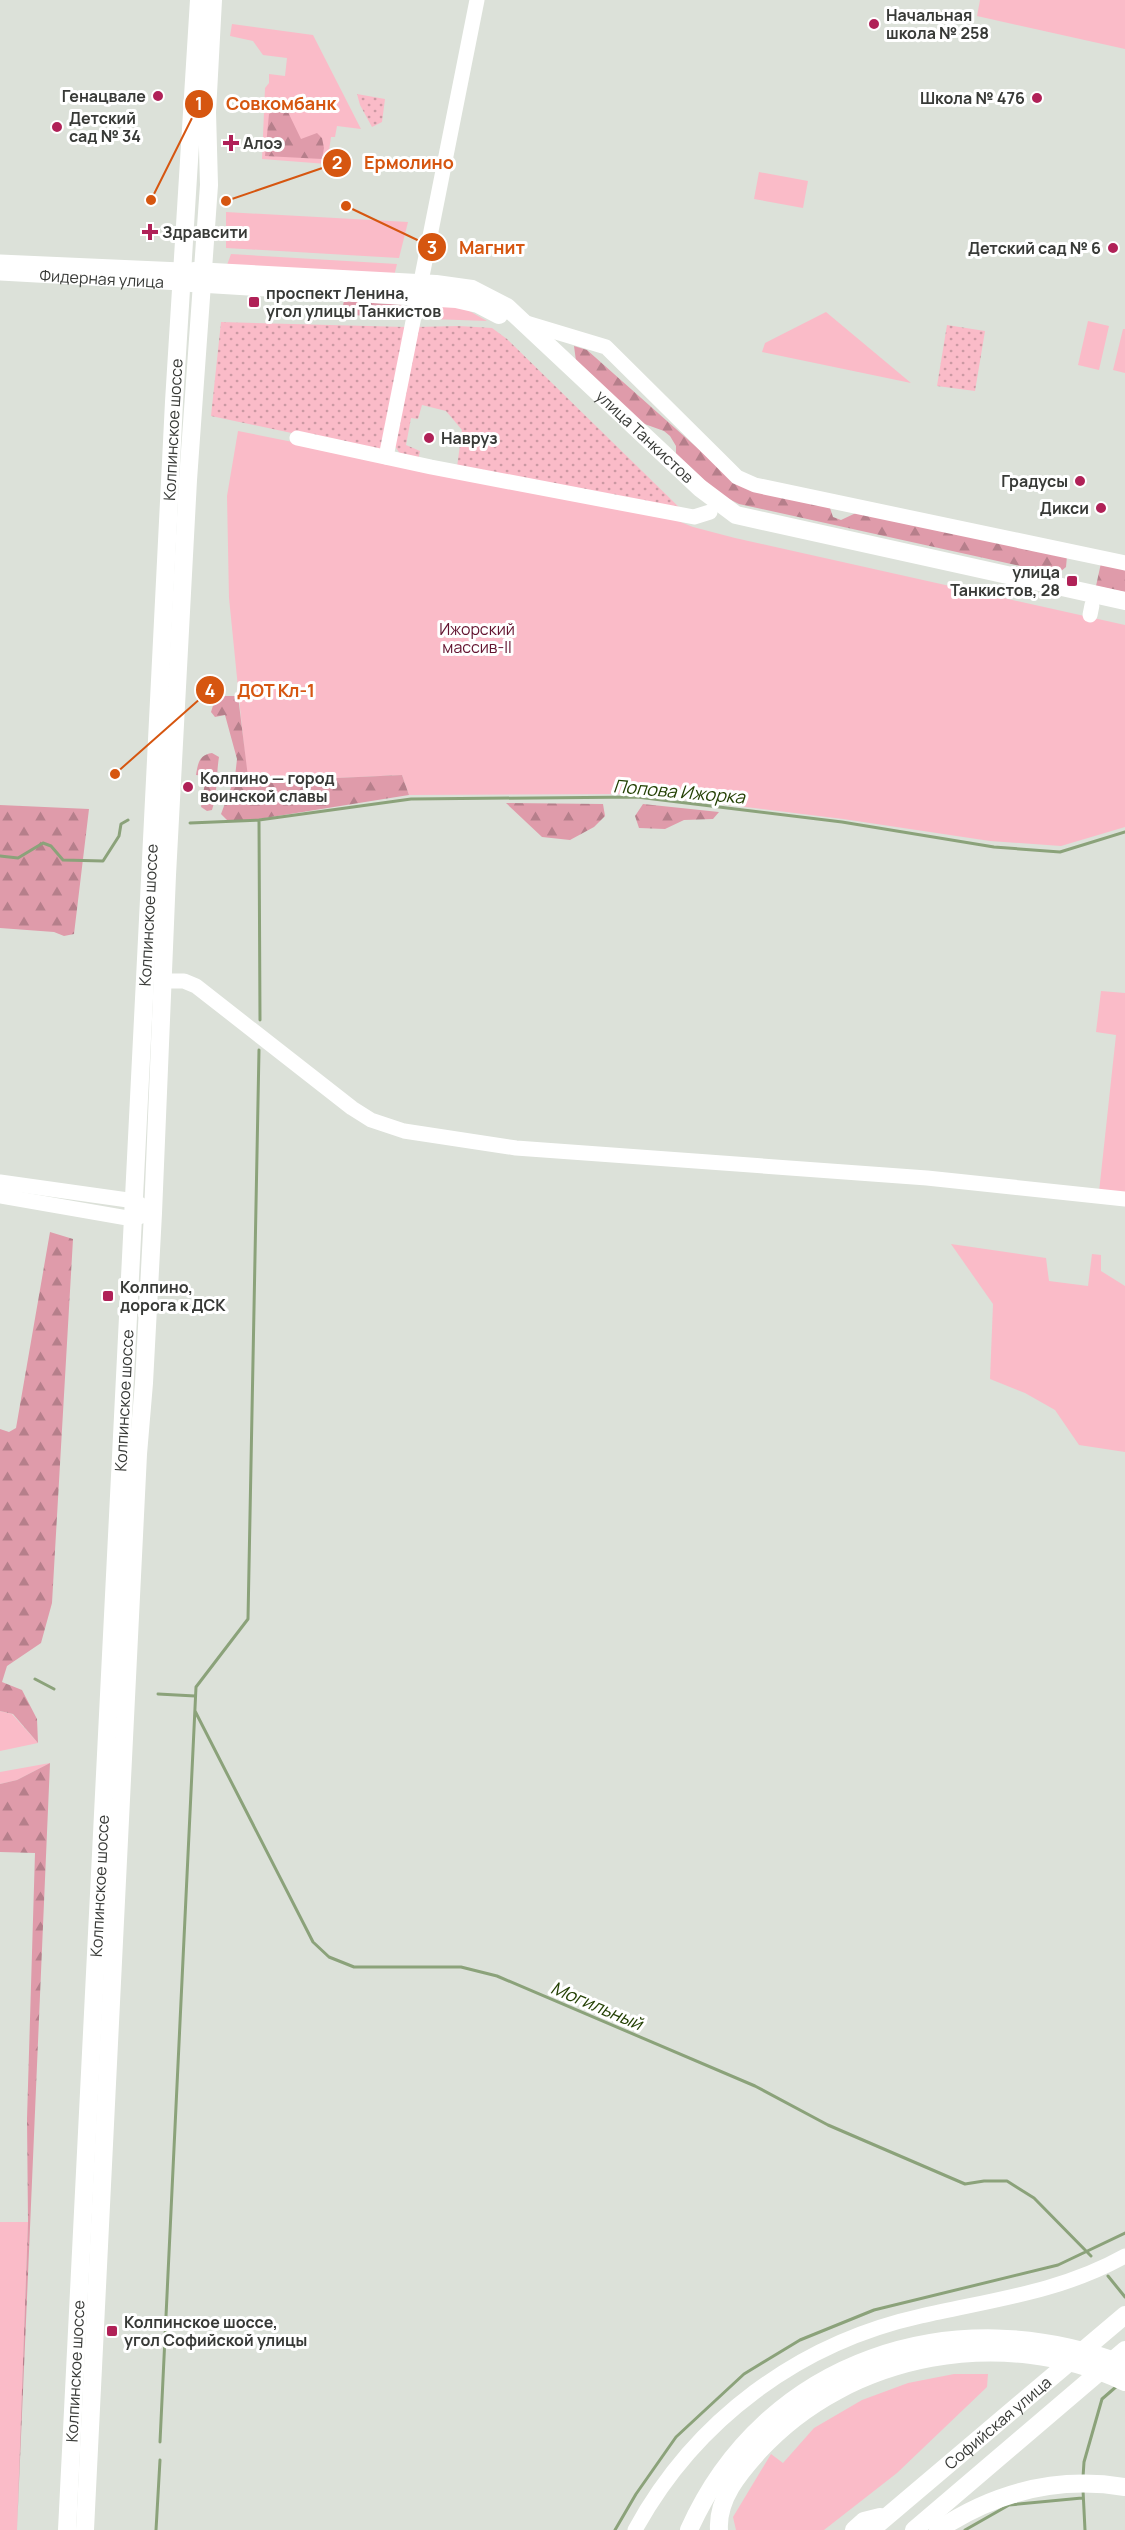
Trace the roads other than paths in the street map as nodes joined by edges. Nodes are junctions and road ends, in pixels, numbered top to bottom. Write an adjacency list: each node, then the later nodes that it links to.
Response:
1 (199, 0): 6 (main road, Колпинское шоссе)
2 (213, 0): 7 (main road, Колпинское шоссе)
3 (477, 0): 8 (street)
4 (0, 262): 6 (street, Фидерная улица)
5 (0, 273): 6 (street, Фидерная улица)
6 (181, 276): 7 (main road, Фидерная улица); 20 (main road, Колпинское шоссе)
7 (203, 278): 8 (main road, улица Танкистов); 16 (main road, Колпинское шоссе)
8 (419, 289): 9 (main road, улица Танкистов); 11 (street); 12 (main road, улица Танкистов)
9 (522, 321): 13 (street); 14 (main road, улица Танкистов)
10 (297, 438): 11 (street)
11 (386, 458): 12 (street)
12 (710, 512): 15 (main road, улица Танкистов)
13 (1125, 563)
14 (1125, 601)
15 (1125, 612)
16 (164, 981): 19 (street); 21 (main road, Колпинское шоссе)
17 (0, 1182): 20 (street)
18 (0, 1196): 20 (street)
19 (1125, 1199)
20 (134, 1210): 21 (street); 30 (main road, Колпинское шоссе)
21 (153, 1213): 31 (main road, Колпинское шоссе)
22 (1125, 2256): 32 (street)
23 (1125, 2315): 29 (main road, Софийская улица)
24 (996, 2344): 26 (main road); 27 (main road); 33 (main road); 34 (main road)
25 (1125, 2350): 37 (main road, Софийская улица)
26 (1125, 2365)
27 (1125, 2382)
28 (1125, 2487): 38 (main road)
29 (891, 2514): 35 (main road); 36 (main road, Софийская улица)
30 (68, 2530)
31 (85, 2530)
32 (635, 2530)
33 (689, 2530)
34 (719, 2530)
35 (854, 2530)
36 (871, 2530)
37 (914, 2530)
38 (938, 2530)

